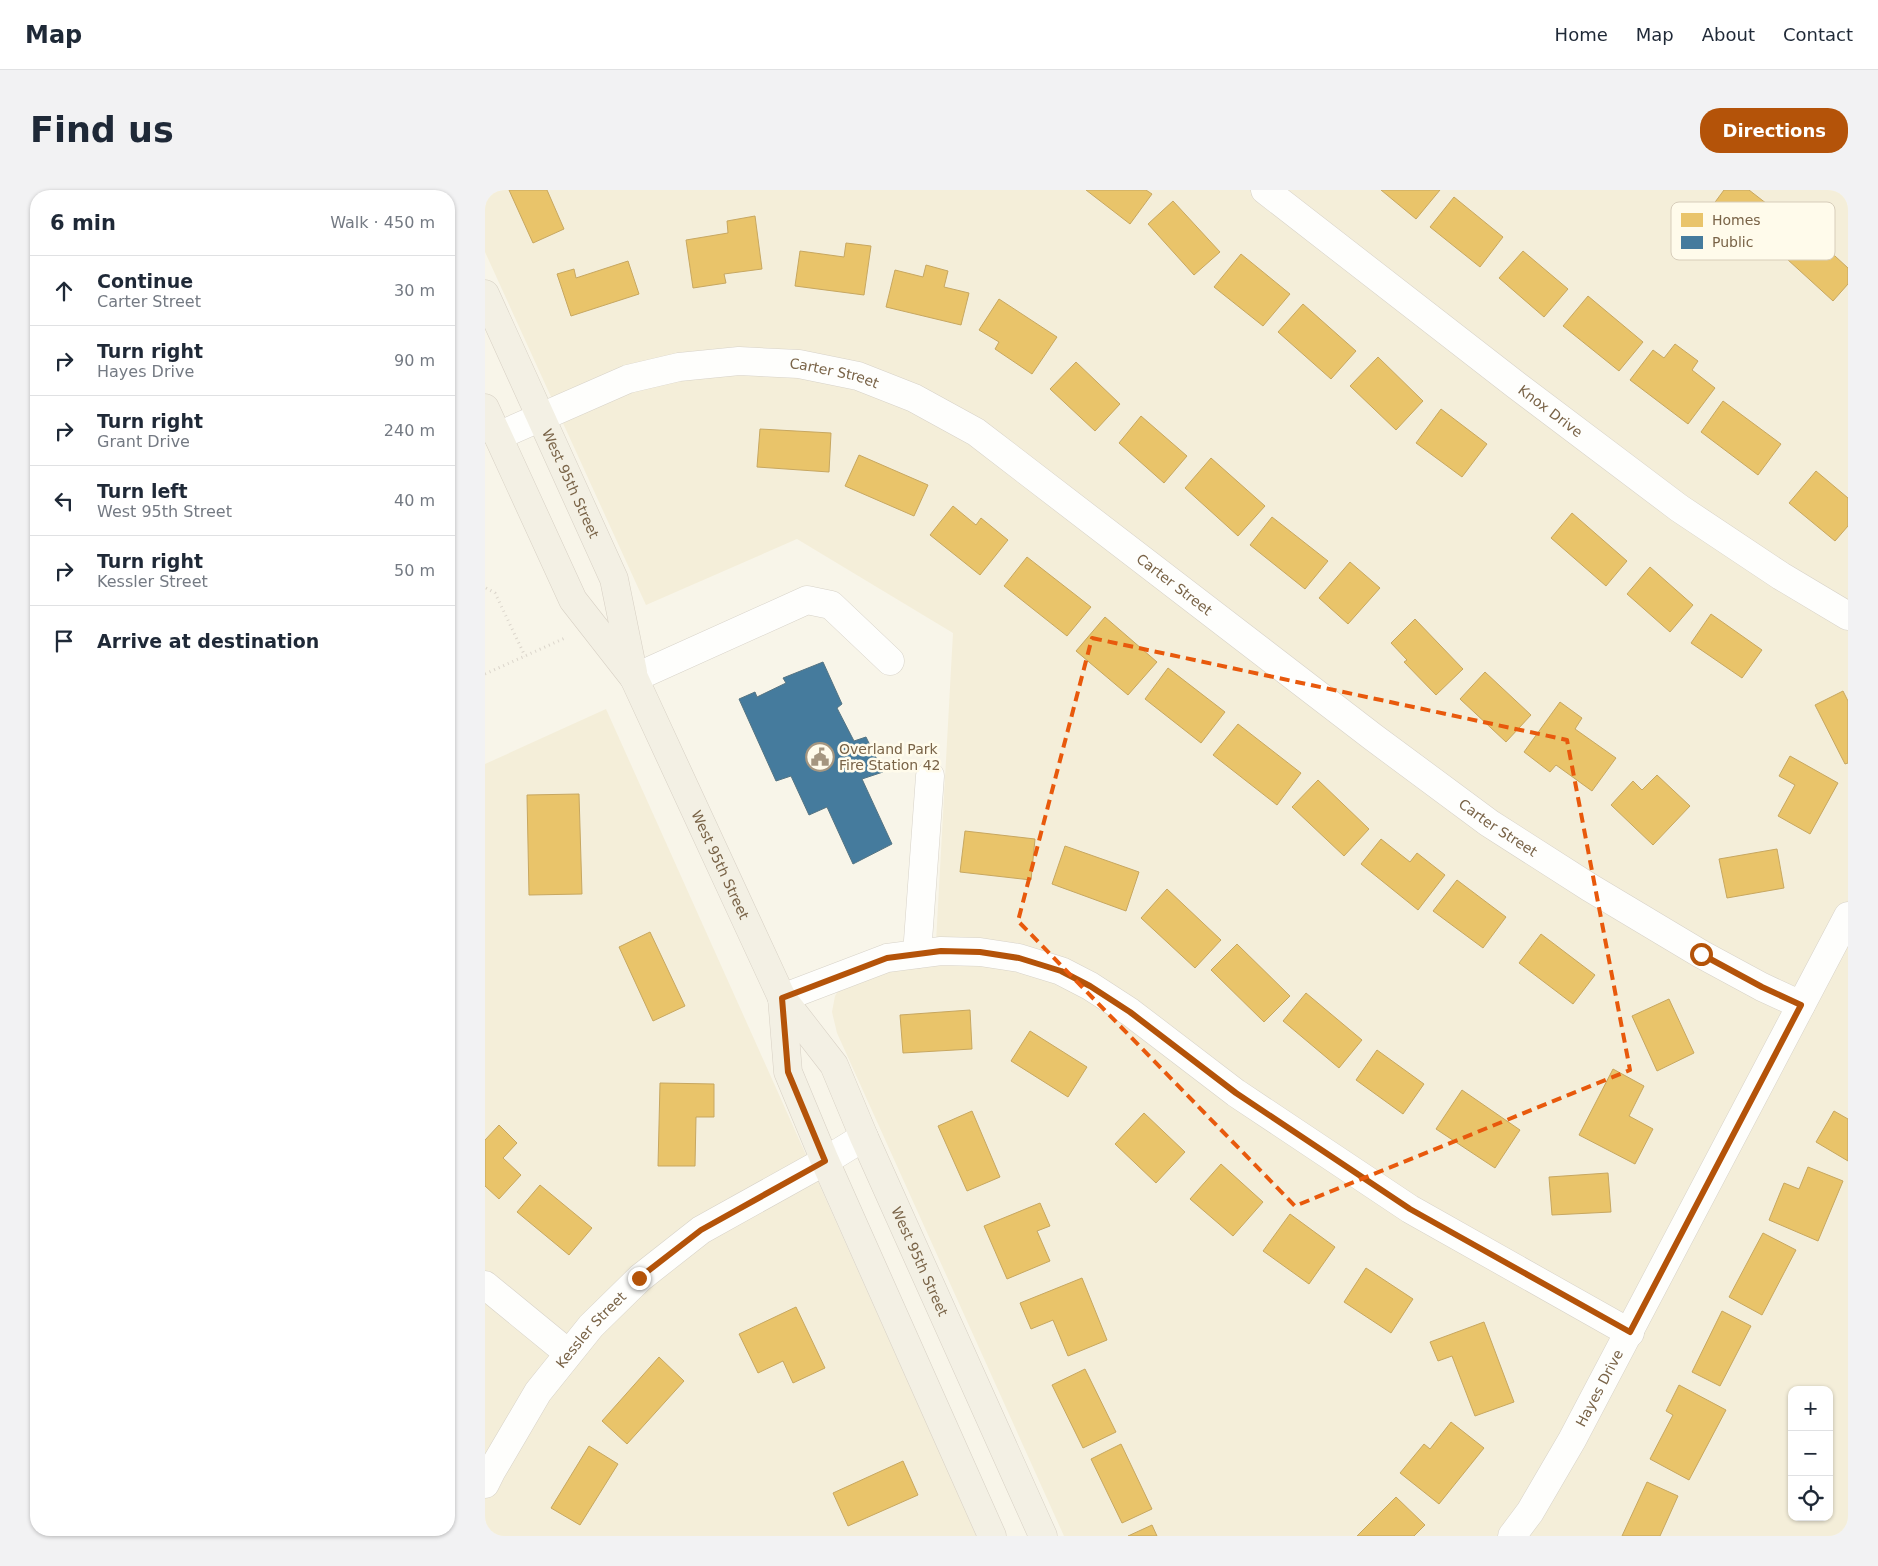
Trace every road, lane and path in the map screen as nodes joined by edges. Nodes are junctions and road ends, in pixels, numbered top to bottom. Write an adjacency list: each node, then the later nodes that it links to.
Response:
1 (1265, 190): 7 (street, Knox Drive)
2 (485, 294): 4 (main road, West 95th Street)
3 (485, 408): 5 (main road, West 95th Street)
4 (541, 417): 5 (street, Carter Street); 12 (main road, West 95th Street); 17 (street, Carter Street)
5 (498, 436): 12 (main road, West 95th Street)
6 (486, 588): 9 (path)
7 (1848, 616)
8 (565, 638): 9 (path)
9 (525, 656): 11 (path)
10 (890, 661): 12 (street)
11 (485, 674)
12 (634, 678): 16 (main road, West 95th Street)
13 (930, 776): 15 (street)
14 (1848, 916): 17 (street, Hayes Drive)
15 (917, 954): 16 (street); 21 (street)
16 (782, 998): 18 (main road, West 95th Street); 19 (main road, West 95th Street)
17 (1801, 1005): 21 (street, Hayes Drive)
18 (864, 1137): 19 (street, Kessler Street); 24 (main road, West 95th Street)
19 (825, 1161): 22 (street, Kessler Street); 25 (main road, West 95th Street)
20 (485, 1284): 22 (street)
21 (1630, 1332): 26 (street, Hayes Drive)
22 (568, 1353): 23 (street, Kessler Street)
23 (485, 1484)
24 (1037, 1534)
25 (992, 1536)
26 (1512, 1536)

